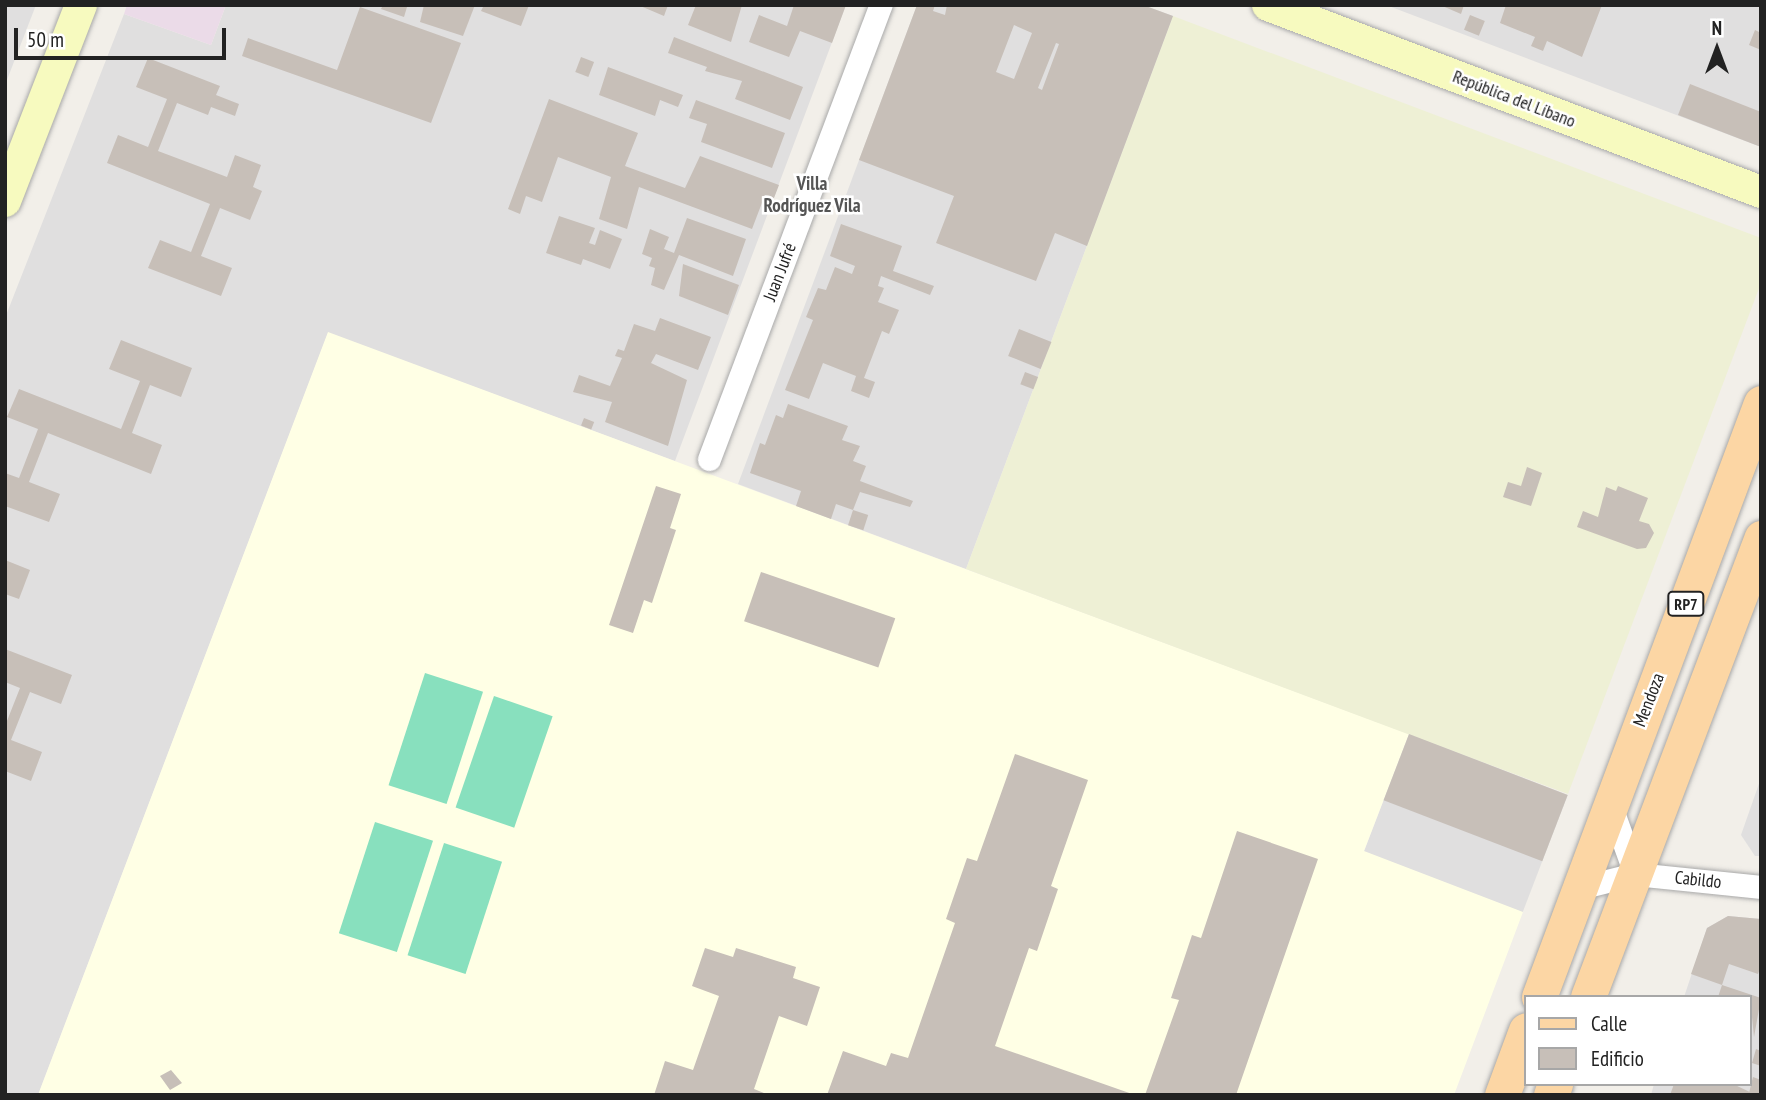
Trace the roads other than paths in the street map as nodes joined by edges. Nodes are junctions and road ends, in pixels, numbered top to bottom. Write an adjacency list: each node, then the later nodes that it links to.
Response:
1 (81, 5): 5 (main road)
2 (881, 5): 7 (street, Juan Jufré)
3 (1268, 5): 4 (main road, República del Líbano)
4 (1761, 192)
5 (5, 201)
6 (1761, 403): 9 (main road, Mendoza / RP7)
7 (709, 459)
8 (1761, 538): 10 (main road, RP7)
9 (1611, 804): 10 (street); 12 (main road, Mendoza / RP7)
10 (1635, 874): 11 (street, Cabildo); 12 (street, Cabildo); 14 (main road, RP7)
11 (1761, 887)
12 (1579, 888): 13 (main road, Mendoza / RP7)
13 (1540, 995)
14 (1589, 995)
15 (1524, 1035): 16 (main road)
16 (1502, 1095)

